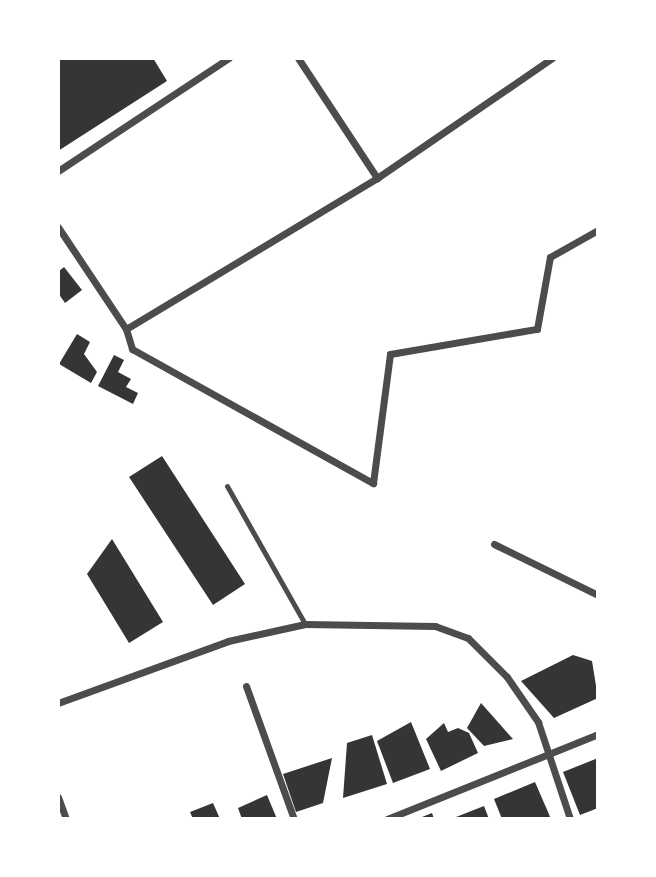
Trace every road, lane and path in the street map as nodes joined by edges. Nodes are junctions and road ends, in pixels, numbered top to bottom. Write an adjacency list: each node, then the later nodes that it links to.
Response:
1 (229, 58): 4 (street)
2 (298, 58): 5 (street)
3 (552, 58): 5 (street)
4 (58, 171)
5 (377, 178): 8 (street)
6 (58, 227): 8 (street)
7 (598, 230): 8 (street)
8 (126, 330)
9 (227, 486): 12 (lane)
10 (494, 544): 11 (street)
11 (598, 595)
12 (305, 624): 14 (street); 16 (street)
13 (246, 686): 19 (street)
14 (58, 703)
15 (598, 734): 16 (street)
16 (546, 756): 20 (street); 21 (street)
17 (58, 797): 18 (street)
18 (66, 819)
19 (294, 819)
20 (387, 819)
21 (570, 819)

